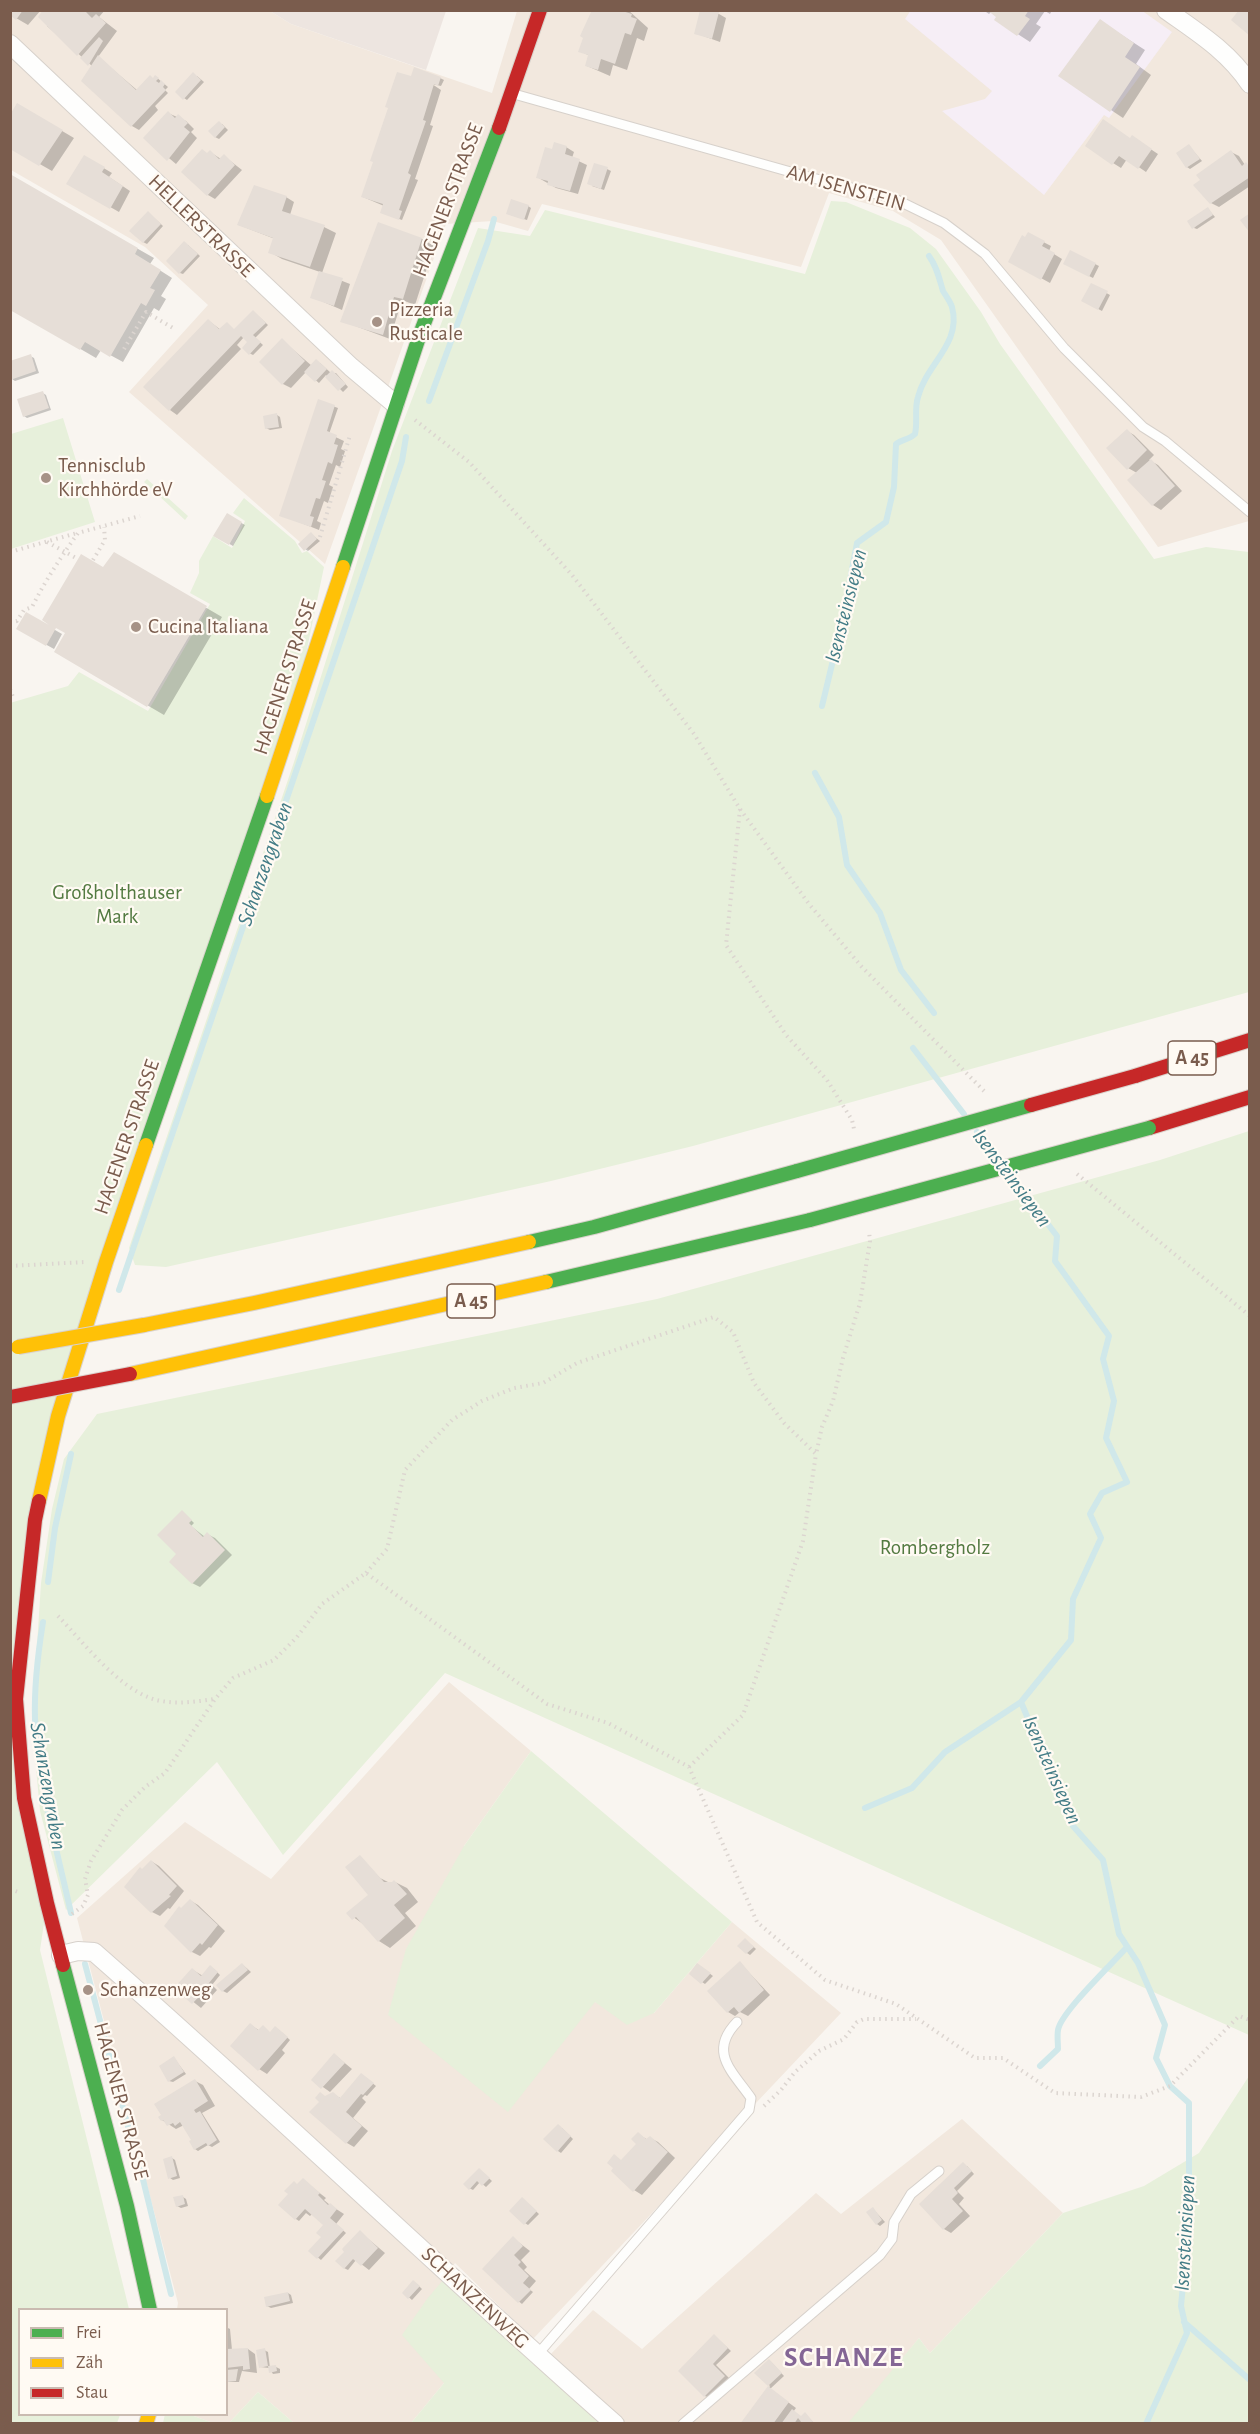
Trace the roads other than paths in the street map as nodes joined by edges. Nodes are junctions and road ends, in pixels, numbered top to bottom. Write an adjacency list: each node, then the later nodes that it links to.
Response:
1 (540, 10): 5 (main road, HAGENER STRASSE)
2 (1166, 10): 4 (street)
3 (10, 44): 6 (street, HELLERSTRASSE)
4 (1250, 84)
5 (511, 93): 6 (main road, HAGENER STRASSE); 7 (lane, AM ISENSTEIN)
6 (395, 404): 12 (main road, HAGENER STRASSE)
7 (1250, 512)
8 (1250, 1040): 10 (main road, A 45, bridge)
9 (1250, 1097): 11 (main road, A 45, bridge)
10 (14, 1348)
11 (10, 1396)
12 (61, 1955): 15 (main road, HAGENER STRASSE); 16 (street, SCHANZENWEG)
13 (737, 2022): 16 (lane)
14 (939, 2171): 18 (lane)
15 (150, 2308)
16 (537, 2355): 17 (street, SCHANZENWEG)
17 (615, 2424)
18 (684, 2424)

